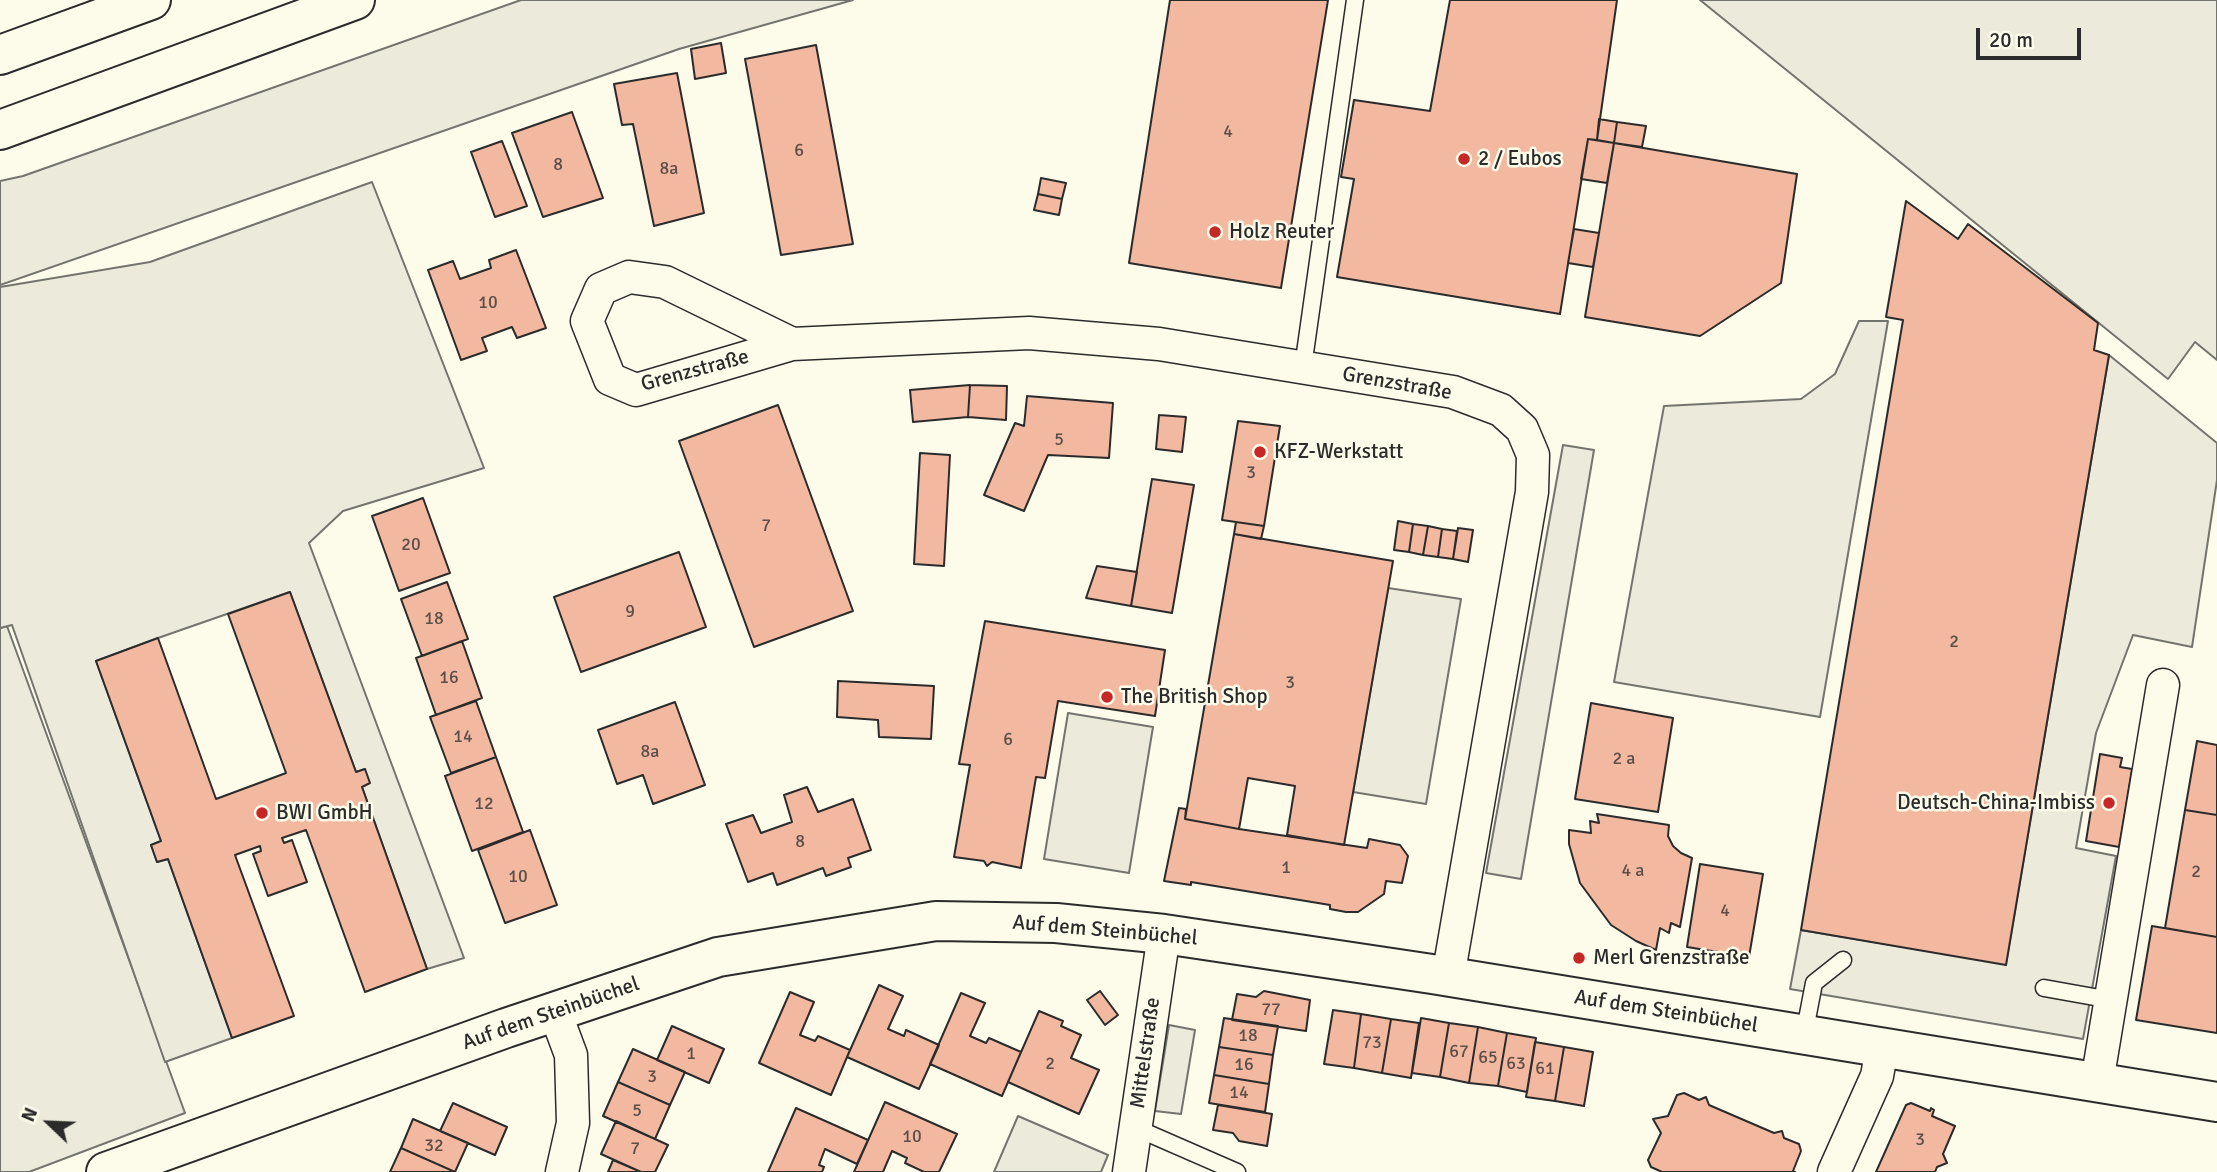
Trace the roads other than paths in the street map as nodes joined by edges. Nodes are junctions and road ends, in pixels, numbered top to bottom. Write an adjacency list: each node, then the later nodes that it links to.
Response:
1 (151, 0): 4 (main road)
2 (355, 0): 5 (main road)
3 (1355, 0): 7 (lane)
4 (0, 55)
5 (0, 130)
6 (792, 344): 6 (street, Grenzstraße); 7 (street, Grenzstraße)
7 (1303, 367): 11 (street, Grenzstraße)
8 (2163, 685): 13 (street)
9 (1164, 934): 11 (main road, Auf dem Steinbüchel); 14 (main road, Auf dem Steinbüchel); 19 (street, Mittelstraße)
10 (1843, 960): 15 (lane)
11 (1448, 977): 15 (main road, Auf dem Steinbüchel)
12 (2044, 988): 13 (lane)
13 (2111, 1000): 17 (street)
14 (555, 1012): 20 (main road, Auf dem Steinbüchel); 21 (street)
15 (1804, 1035): 16 (main road, Auf dem Steinbüchel)
16 (1882, 1048): 17 (main road, Auf dem Steinbüchel); 24 (street)
17 (2097, 1082): 18 (main road, Auf dem Steinbüchel)
18 (2217, 1102)
19 (1136, 1128): 22 (street, Mittelstraße); 23 (lane)
20 (106, 1172)
21 (562, 1172)
22 (1129, 1172)
23 (1237, 1172)
24 (1834, 1172)

